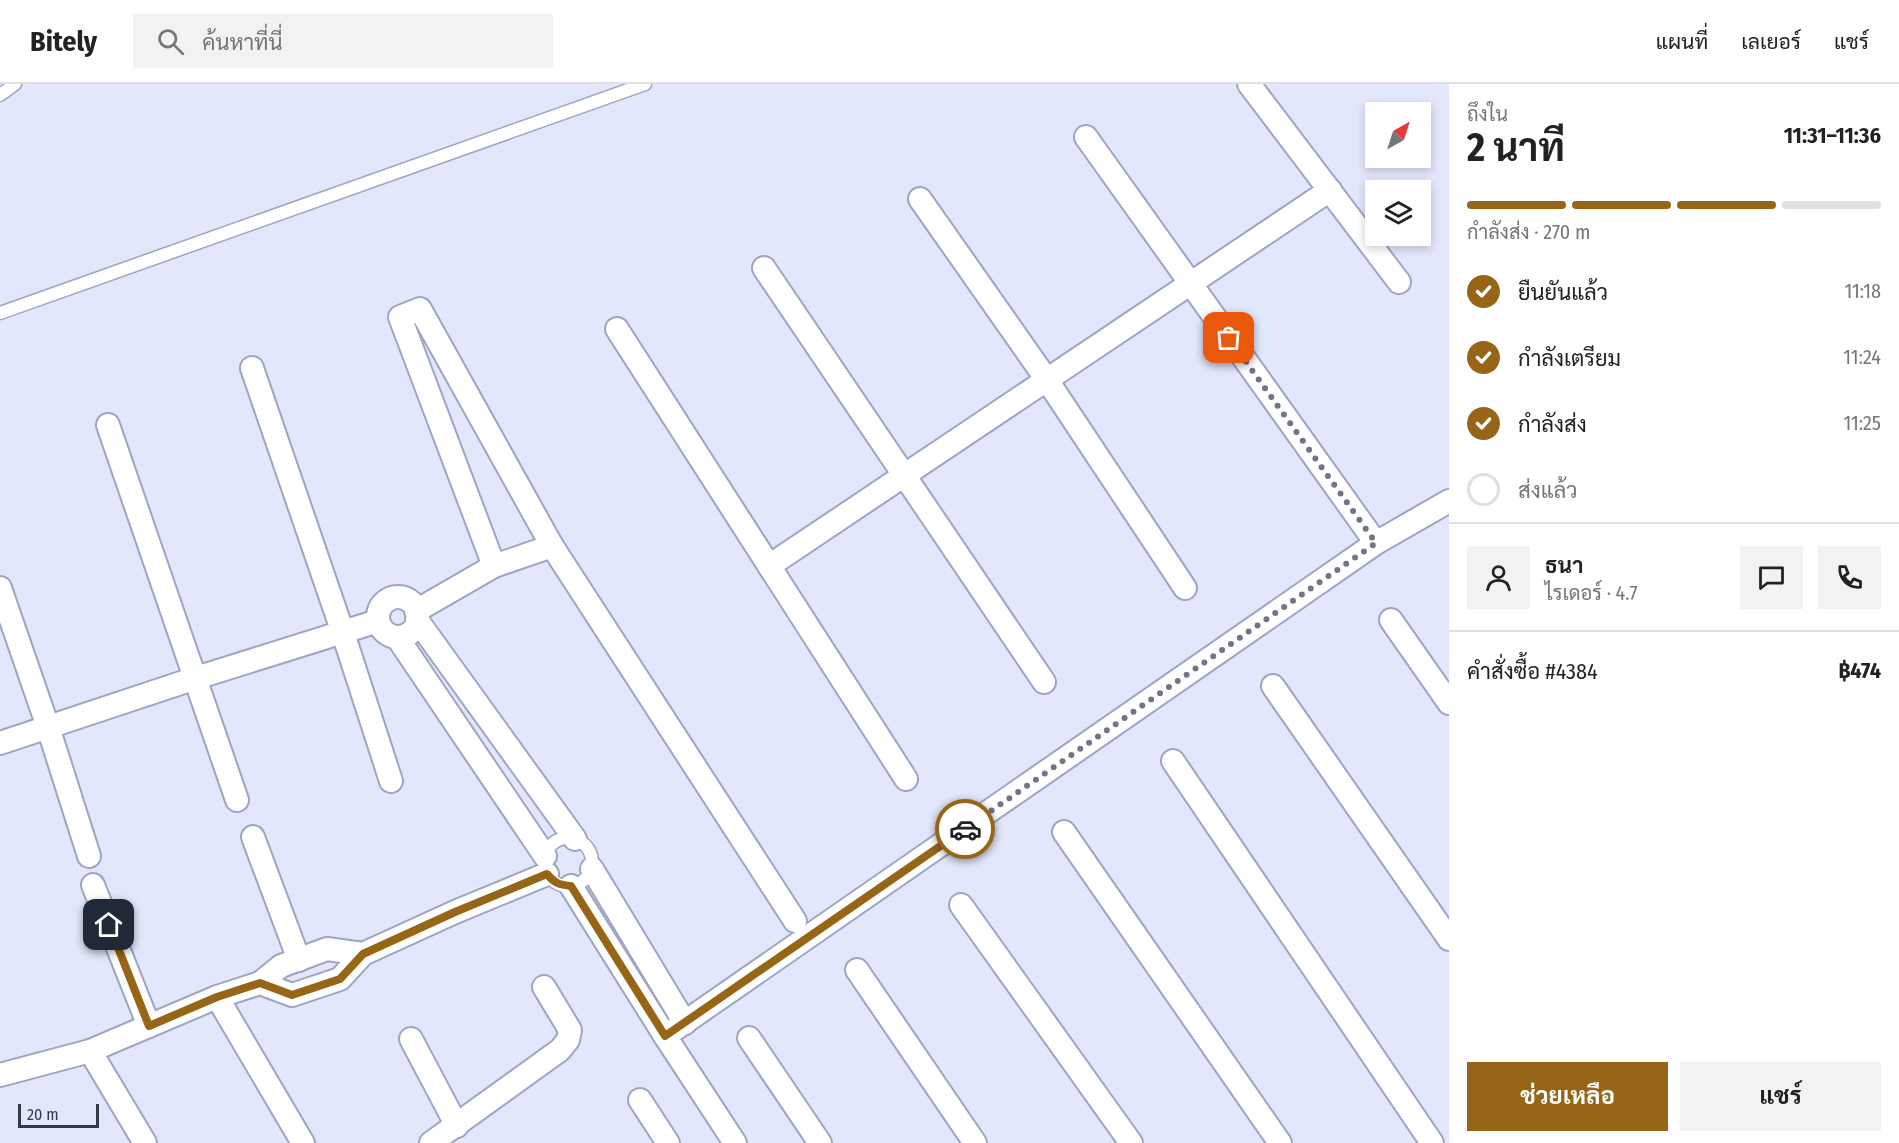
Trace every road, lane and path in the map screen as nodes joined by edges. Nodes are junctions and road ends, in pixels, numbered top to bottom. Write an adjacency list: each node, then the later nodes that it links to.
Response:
1 (15, 84): 4 (lane)
2 (645, 84): 11 (lane)
3 (1249, 84): 6 (street)
4 (0, 95)
5 (1086, 137): 10 (street)
6 (1330, 190): 9 (street); 10 (street)
7 (920, 199): 14 (street)
8 (764, 268): 16 (street)
9 (1399, 282)
10 (1190, 284): 14 (street); 18 (street)
11 (0, 313)
12 (617, 329): 21 (street)
13 (252, 368): 27 (street)
14 (1047, 380): 16 (street); 23 (street)
15 (108, 425): 29 (street)
16 (903, 476): 21 (street); 30 (street)
17 (1449, 501): 18 (street)
18 (1376, 543): 56 (street)
19 (552, 546): 20 (street); 20 (street); 48 (street)
20 (494, 566): 24 (street)
21 (769, 566): 36 (street)
22 (0, 588): 33 (street)
23 (1185, 588)
24 (417, 615): 26 (street); 28 (street); 41 (street)
25 (1391, 620): 32 (street)
26 (378, 621): 27 (street); 28 (street)
27 (343, 633): 29 (street); 37 (street)
28 (397, 637): 43 (street)
29 (196, 678): 33 (street); 38 (street)
30 (1044, 682)
31 (1273, 686): 49 (street)
32 (1449, 703)
33 (48, 727): 34 (street); 42 (street)
34 (0, 743)
35 (1173, 761): 74 (street)
36 (906, 779)
37 (391, 781)
38 (237, 800)
39 (1064, 832): 73 (street)
40 (253, 837): 51 (street)
41 (575, 839): 43 (lane); 44 (lane)
42 (89, 856)
43 (546, 865): 46 (lane); 50 (street)
44 (592, 869): 46 (lane); 56 (street)
45 (93, 885): 57 (street)
46 (571, 886): 58 (street)
47 (961, 905): 72 (street)
48 (795, 921)
49 (1449, 939)
50 (363, 954): 51 (street); 53 (street)
51 (299, 960): 53 (street)
52 (857, 970): 71 (street)
53 (260, 983): 55 (street)
54 (544, 987): 64 (street)
55 (217, 997): 57 (street); 66 (street)
56 (685, 1023): 58 (street)
57 (149, 1026): 61 (street)
58 (665, 1036): 69 (street)
59 (749, 1038): 70 (street)
60 (411, 1039): 64 (street)
61 (90, 1051): 62 (street); 65 (street)
62 (0, 1075)
63 (640, 1100): 68 (street)
64 (457, 1126): 67 (street)
65 (145, 1143)
66 (303, 1143)
67 (431, 1143)
68 (668, 1143)
69 (735, 1143)
70 (820, 1143)
71 (975, 1143)
72 (1131, 1143)
73 (1280, 1143)
74 (1432, 1143)

